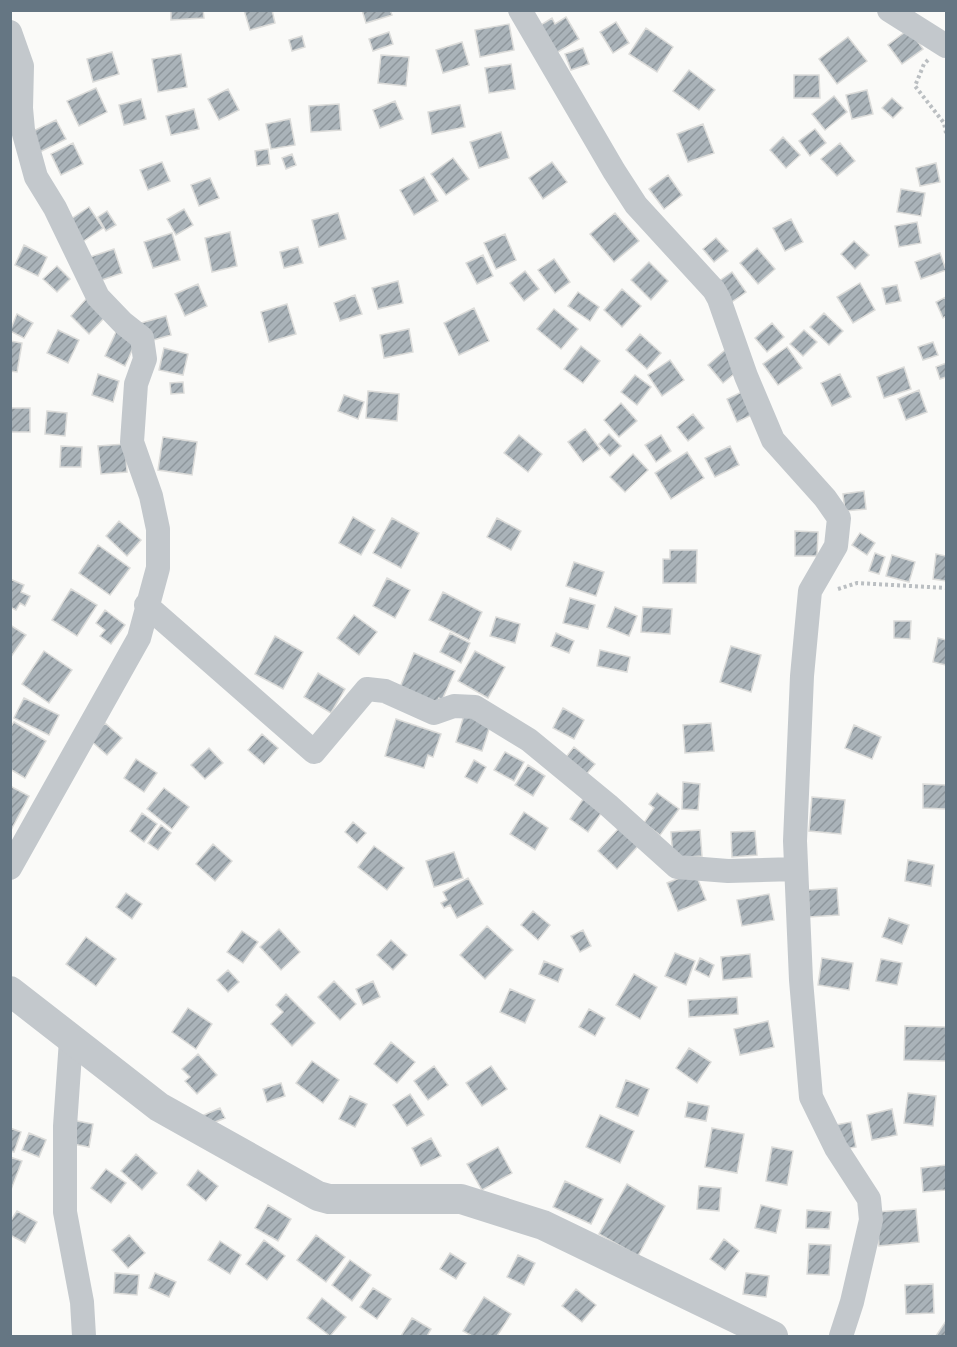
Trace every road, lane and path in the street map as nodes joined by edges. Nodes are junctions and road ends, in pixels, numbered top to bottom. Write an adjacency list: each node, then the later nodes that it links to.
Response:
1 (520, 10): 8 (street)
2 (889, 10): 4 (street)
3 (10, 32): 5 (street)
4 (945, 46): 6 (path)
5 (16, 94): 9 (street)
6 (946, 134)
7 (946, 588): 8 (path)
8 (810, 591): 11 (street)
9 (146, 605): 10 (street); 11 (street)
10 (10, 868)
11 (796, 869): 16 (street)
12 (10, 991): 13 (street)
13 (70, 1040): 14 (street); 15 (street)
14 (84, 1336)
15 (773, 1336)
16 (840, 1336)

